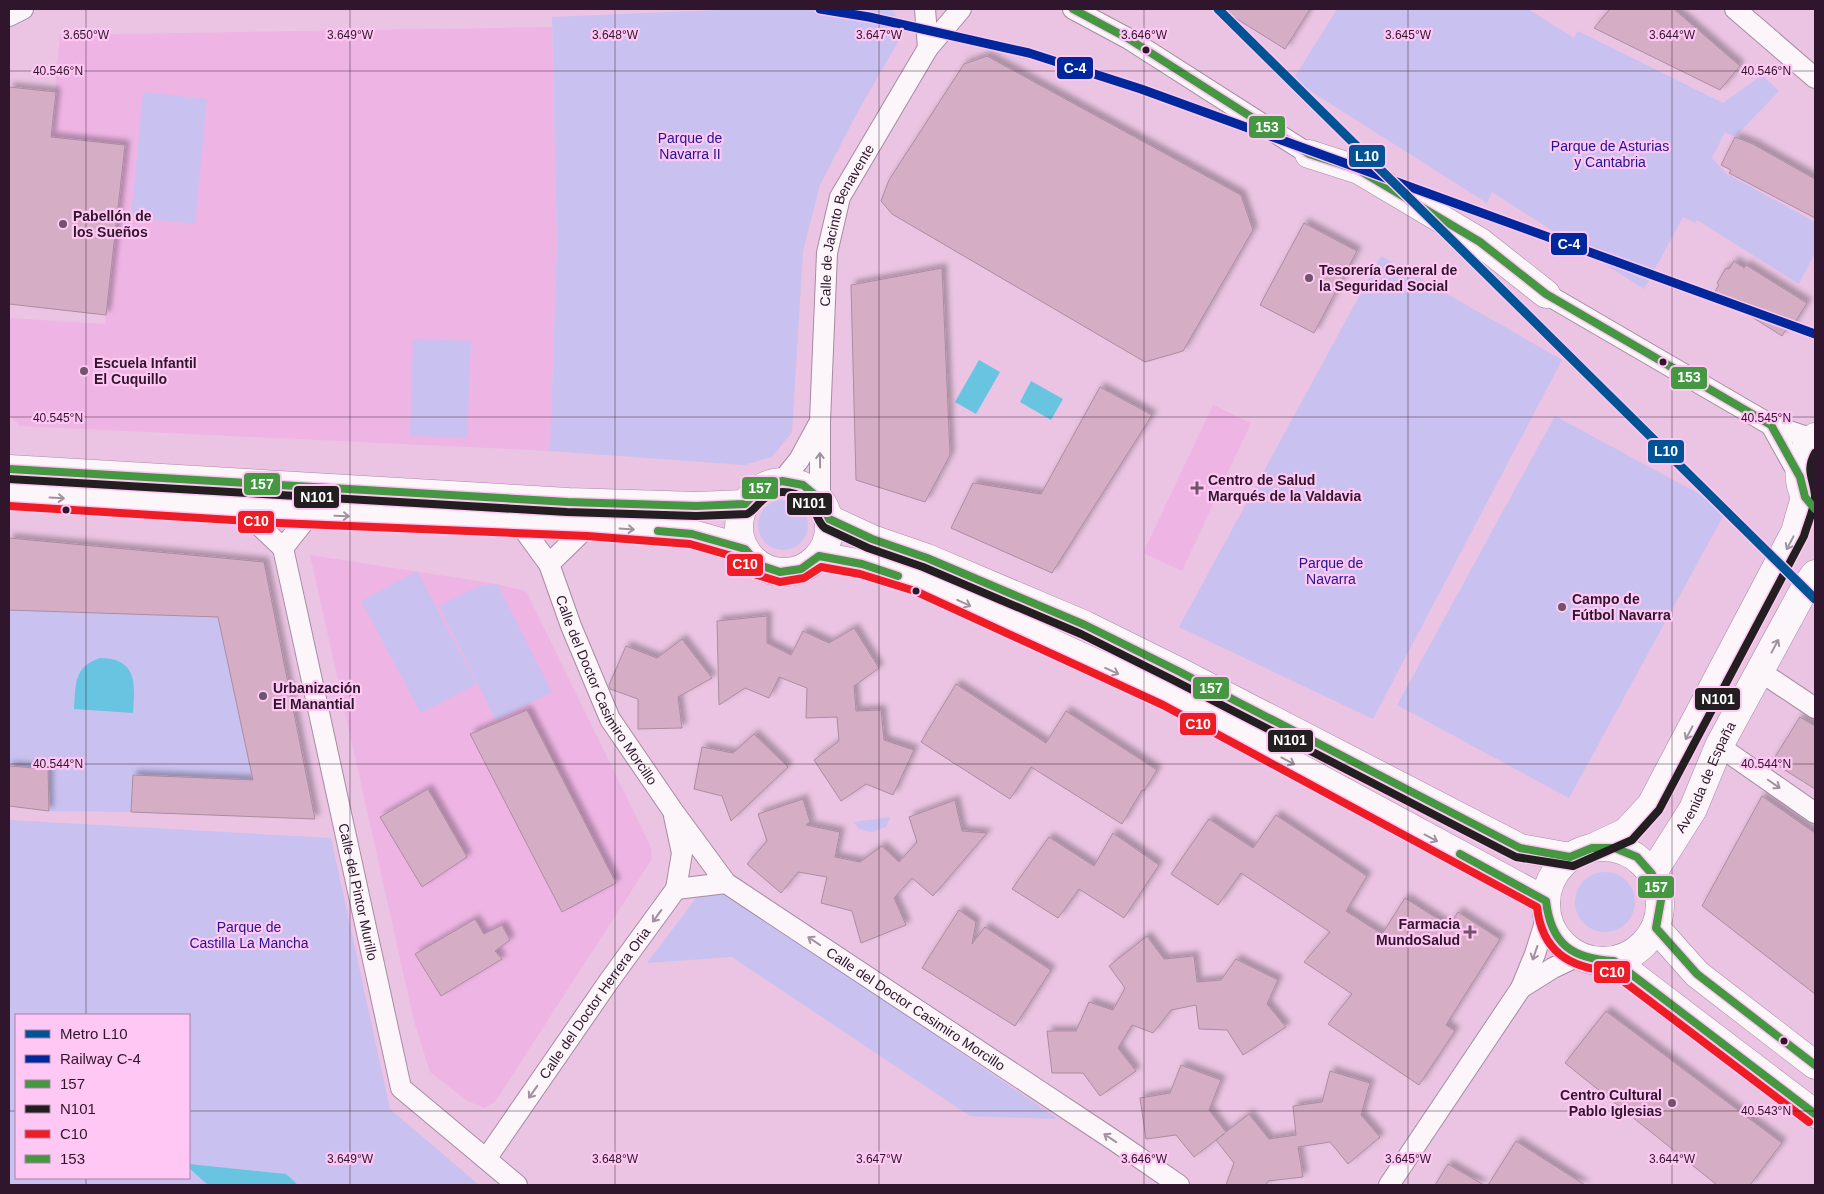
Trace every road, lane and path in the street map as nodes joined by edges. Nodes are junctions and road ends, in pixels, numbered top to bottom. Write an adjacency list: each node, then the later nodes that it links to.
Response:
1 (23, 9): 6 (street)
2 (925, 9): 7 (street)
3 (961, 9): 7 (street, Calle de Jacinto Benavente)
4 (1073, 9): 9 (street)
5 (1734, 9): 8 (street)
6 (9, 16)
7 (928, 48): 11 (street, Calle de Jacinto Benavente)
8 (1815, 78)
9 (1309, 154): 10 (main road)
10 (1546, 294): 12 (street)
11 (820, 421): 15 (street); 19 (street, Calle de Jacinto Benavente, one-way to 11)
12 (1771, 425): 13 (street); 16 (street)
13 (1814, 438): 16 (main road)
14 (9, 469): 18 (main road)
15 (782, 481): 18 (main road); 19 (main road)
16 (1807, 494): 34 (main road, one-way to 34)
17 (9, 496): 20 (main road, one-way to 20)
18 (745, 504): 25 (main road)
19 (825, 509): 26 (main road); 34 (main road)
20 (243, 510): 21 (main road); 24 (street)
21 (310, 514): 22 (main road, one-way to 22); 24 (street)
22 (519, 523): 23 (main road); 27 (street, Calle del Doctor Casimiro Morcillo)
23 (588, 526): 25 (main road, one-way to 25); 27 (street)
24 (283, 548): 45 (street, Calle del Pintor Murillo)
25 (745, 549): 26 (main road)
26 (819, 556): 38 (main road, one-way to 38)
27 (549, 564): 32 (street, Calle del Doctor Casimiro Morcillo)
28 (1812, 586): 29 (main road, Avenida de España, one-way to 28)
29 (1760, 672): 30 (street); 31 (main road, Avenida de España)
30 (1815, 708)
31 (1719, 746): 33 (street, one-way to 33); 35 (main road, Avenida de España)
32 (673, 811): 36 (street, Calle del Doctor Casimiro Morcillo); 37 (street, Calle del Doctor Casimiro Morcillo)
33 (1815, 813)
34 (1581, 852): 35 (main road); 38 (main road)
35 (1652, 874): 39 (main road)
36 (726, 883): 37 (street); 47 (street, Calle del Doctor Casimiro Morcillo, one-way to 36)
37 (676, 889): 45 (street, Calle del Doctor Herrera Oria, one-way to 45)
38 (1546, 908): 40 (main road); 42 (street, one-way to 42)
39 (1656, 928): 41 (main road); 43 (main road)
40 (1578, 956): 41 (main road); 42 (street)
41 (1614, 961): 44 (main road)
42 (1521, 988): 48 (street)
43 (1815, 1065)
44 (1815, 1114)
45 (486, 1159): 46 (street, Calle del Pintor Murillo)
46 (517, 1185)
47 (1179, 1185)
48 (1388, 1185)

